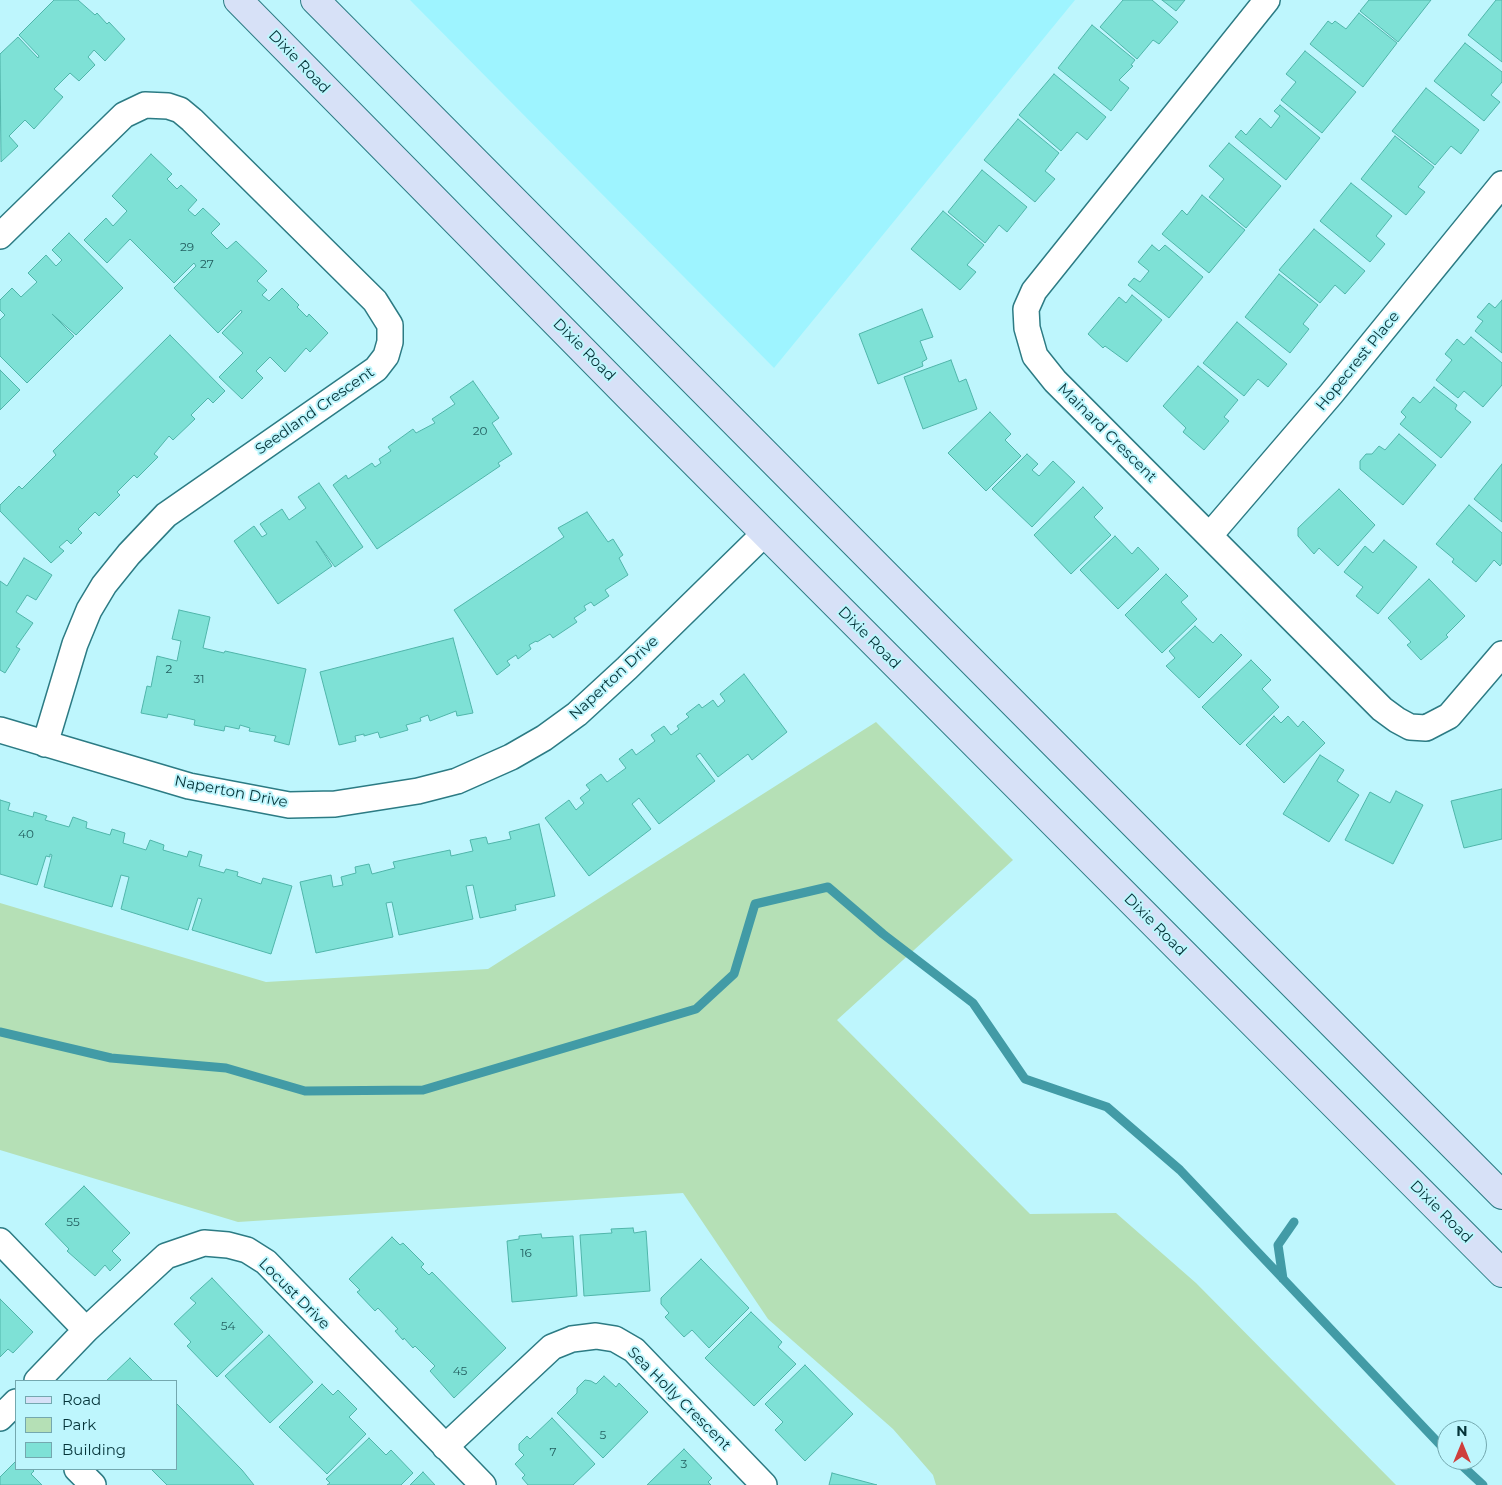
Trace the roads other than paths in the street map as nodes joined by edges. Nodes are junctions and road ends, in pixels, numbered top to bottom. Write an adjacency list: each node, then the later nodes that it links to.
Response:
1 (238, 0): 6 (main road, Dixie Road)
2 (315, 0): 11 (main road)
3 (1267, 0): 7 (street, Mainard Crescent)
4 (1502, 184): 7 (street, Hopecrest Place)
5 (0, 236): 10 (street, Seedland Crescent)
6 (765, 533): 10 (street, Naperton Drive); 13 (main road, Dixie Road)
7 (1210, 535): 8 (street, Mainard Crescent)
8 (1502, 654)
9 (0, 730): 10 (street, Naperton Drive)
10 (45, 744)
11 (1502, 1195)
12 (0, 1241): 14 (street)
13 (1502, 1273)
14 (86, 1330): 15 (street, Locust Drive); 16 (street, Locust Drive)
15 (38, 1380)
16 (445, 1447): 19 (street, Locust Drive); 20 (street, Sea Holly Crescent)
17 (78, 1470): 18 (street)
18 (93, 1485)
19 (483, 1485)
20 (764, 1485)

